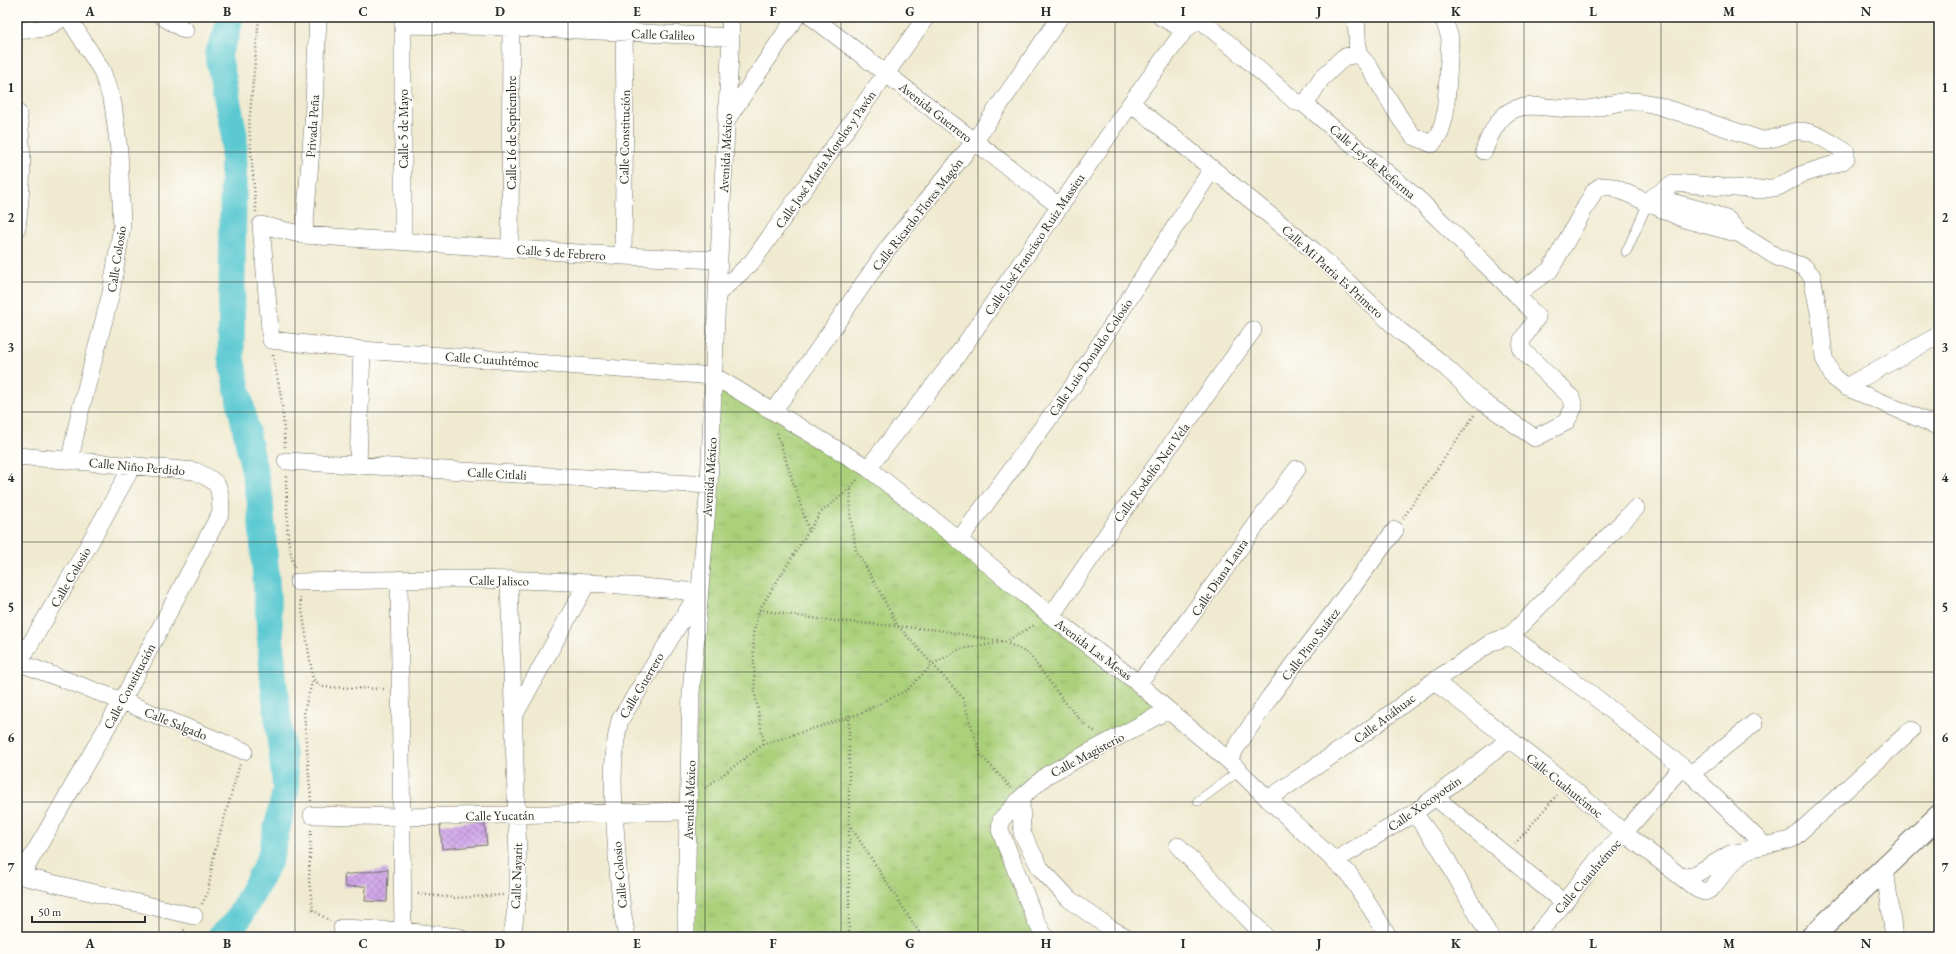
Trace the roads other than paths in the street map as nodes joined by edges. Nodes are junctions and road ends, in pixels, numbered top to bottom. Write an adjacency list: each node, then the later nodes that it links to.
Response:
1 (64, 17): 19 (street)
2 (68, 17): 51 (street, Calle Colosio)
3 (163, 17): 17 (street)
4 (318, 17): 33 (street, Privada Peña)
5 (730, 17): 20 (street, Avenida México)
6 (796, 17): 26 (street)
7 (812, 17): 22 (street, Avenida Guerrero)
8 (926, 17): 22 (street, Calle José María Morelos y Pavón)
9 (1060, 17): 27 (street, Calle Ricardo Flores Magón)
10 (1161, 17): 18 (street)
11 (1356, 17): 21 (street)
12 (1443, 17): 21 (street)
13 (1199, 18): 18 (street, Calle José Francisco Ruiz Massieu); 24 (street, Calle Ley de Reforma)
14 (403, 21): 15 (street, Calle Galileo); 34 (street, Calle 5 de Mayo)
15 (511, 22): 16 (street, Calle Galileo); 35 (street, Calle 16 de Septiembre)
16 (622, 25): 20 (street, Calle Galileo); 37 (street, Calle Constitución)
17 (185, 30)
18 (1185, 30): 23 (street, Calle José Francisco Ruiz Massieu)
19 (17, 31)
20 (731, 37): 26 (street, Avenida México)
21 (1358, 54): 24 (street)
22 (886, 72): 27 (street, Avenida Guerrero); 39 (street, Calle José María Morelos y Pavón)
23 (1131, 103): 29 (street, Calle Mi Patria Es Primero); 31 (street, Calle José Francisco Ruiz Massieu)
24 (1303, 103): 40 (street, Calle Ley de Reforma)
25 (18, 113): 32 (street)
26 (726, 119): 38 (street, Avenida México)
27 (974, 142): 31 (street, Avenida Guerrero); 47 (street, Calle Ricardo Flores Magón)
28 (1484, 152): 30 (street)
29 (1212, 169): 49 (street, Calle Mi Patria Es Primero); 61 (street, Calle Luis Donaldo Colosio)
30 (1650, 200): 36 (lane); 40 (street); 46 (street)
31 (1059, 206): 55 (street, Calle José Francisco Ruiz Massieu)
32 (17, 228)
33 (304, 235): 34 (street, Calle 5 de Febrero); 43 (street, Calle 5 de Febrero)
34 (403, 241): 35 (street, Calle 5 de Febrero)
35 (510, 249): 37 (street, Calle 5 de Febrero)
36 (1626, 252)
37 (623, 256): 38 (street, Calle 5 de Febrero)
38 (719, 260): 39 (street, Avenida México)
39 (717, 294): 45 (street, Avenida México)
40 (1516, 294): 49 (street, Calle Ley de Reforma)
41 (1253, 330): 67 (street, Calle Rodolfo Neri Vela)
42 (1939, 335): 46 (street)
43 (271, 340): 44 (street, Calle Cuauhtémoc)
44 (362, 350): 45 (street, Calle Cuauhtémoc); 54 (street)
45 (714, 376): 47 (street); 57 (street, Avenida México)
46 (1846, 387): 48 (street)
47 (774, 411): 55 (street, Avenida Las Mesas)
48 (1939, 426)
49 (1535, 438)
50 (18, 458): 51 (street, Calle Niño Perdido)
51 (70, 460): 53 (street, Calle Niño Perdido)
52 (286, 461): 54 (street, Calle Citlali)
53 (133, 465): 58 (street, Calle Niño Perdido); 69 (street, Calle Colosio)
54 (358, 465): 57 (street, Calle Citlali)
55 (868, 468): 61 (street, Avenida Las Mesas)
56 (1296, 469): 71 (street, Calle Diana Laura)
57 (709, 485): 66 (street, Avenida México)
58 (220, 490): 72 (street, Calle Constitución)
59 (1636, 508): 68 (street, Calle Anáhuac)
60 (1395, 530): 79 (street, Calle Pino Suárez)
61 (959, 540): 67 (street, Avenida Las Mesas)
62 (399, 578): 63 (street, Calle Jalisco); 64 (street, Calle Jalisco); 90 (street)
63 (509, 580): 65 (street, Calle Jalisco); 74 (street, Calle Nayarit)
64 (298, 582)
65 (587, 583): 66 (street, Calle Jalisco); 74 (street)
66 (699, 592): 85 (street, Avenida México); 86 (street, Calle Guerrero)
67 (1051, 616): 71 (street, Avenida Las Mesas)
68 (1506, 638): 70 (street, Calle Anáhuac); 80 (street)
69 (18, 664): 72 (street, Calle Salgado)
70 (1434, 681): 77 (street, Calle Cuahutémoc); 83 (street, Calle Anáhuac)
71 (1138, 683): 73 (street, Avenida Las Mesas)
72 (122, 701): 78 (street, Calle Salgado); 98 (street, Calle Constitución)
73 (1168, 710): 79 (street, Avenida Las Mesas); 82 (street, Calle Magisterio)
74 (513, 717): 89 (street, Calle Nayarit)
75 (1754, 723): 80 (street, Calle Cuauhtémoc)
76 (1911, 730): 93 (street)
77 (1509, 740): 81 (street, Calle Xocoyotzin); 92 (street, Calle Cuahutémoc)
78 (244, 751)
79 (1234, 766): 83 (street, Avenida Las Mesas); 84 (lane)
80 (1686, 771): 92 (street, Calle Cuauhtémoc); 93 (street)
81 (1435, 797): 87 (street, Calle Xocoyotzin); 100 (street)
82 (1021, 798): 108 (street, Calle Magisterio); 109 (street)
83 (1268, 799): 96 (street, Avenida Las Mesas)
84 (1198, 801)
85 (688, 811): 86 (street, Calle Yucatán); 107 (street, Avenida México)
86 (614, 812): 89 (street, Calle Yucatán); 106 (street, Calle Colosio)
87 (1414, 813): 96 (street, Calle Xocoyotzin); 112 (street)
88 (312, 815): 90 (street, Calle Yucatán)
89 (517, 815): 90 (street, Calle Yucatán); 105 (street, Calle Nayarit)
90 (403, 817): 103 (street)
91 (1938, 817): 97 (main road)
92 (1624, 833): 99 (street, Calle Cuahutémoc); 100 (street, Calle Cuauhtémoc)
93 (1764, 845): 95 (street)
94 (1178, 846): 110 (street)
95 (1746, 851): 99 (street); 99 (street, Calle Cuahutémoc)
96 (1336, 860): 111 (street, Avenida Las Mesas)
97 (1884, 869): 114 (main road); 115 (street)
98 (19, 876): 101 (street)
99 (1682, 877)
100 (1564, 903): 113 (street, Calle Cuauhtémoc)
101 (194, 916)
102 (342, 928): 103 (street)
103 (403, 931): 104 (street)
104 (459, 937)
105 (512, 937)
106 (627, 937)
107 (686, 937)
108 (1045, 937)
109 (1126, 937)
110 (1266, 937)
111 (1389, 937)
112 (1490, 937)
113 (1535, 937)
114 (1812, 937)
115 (1894, 937)

